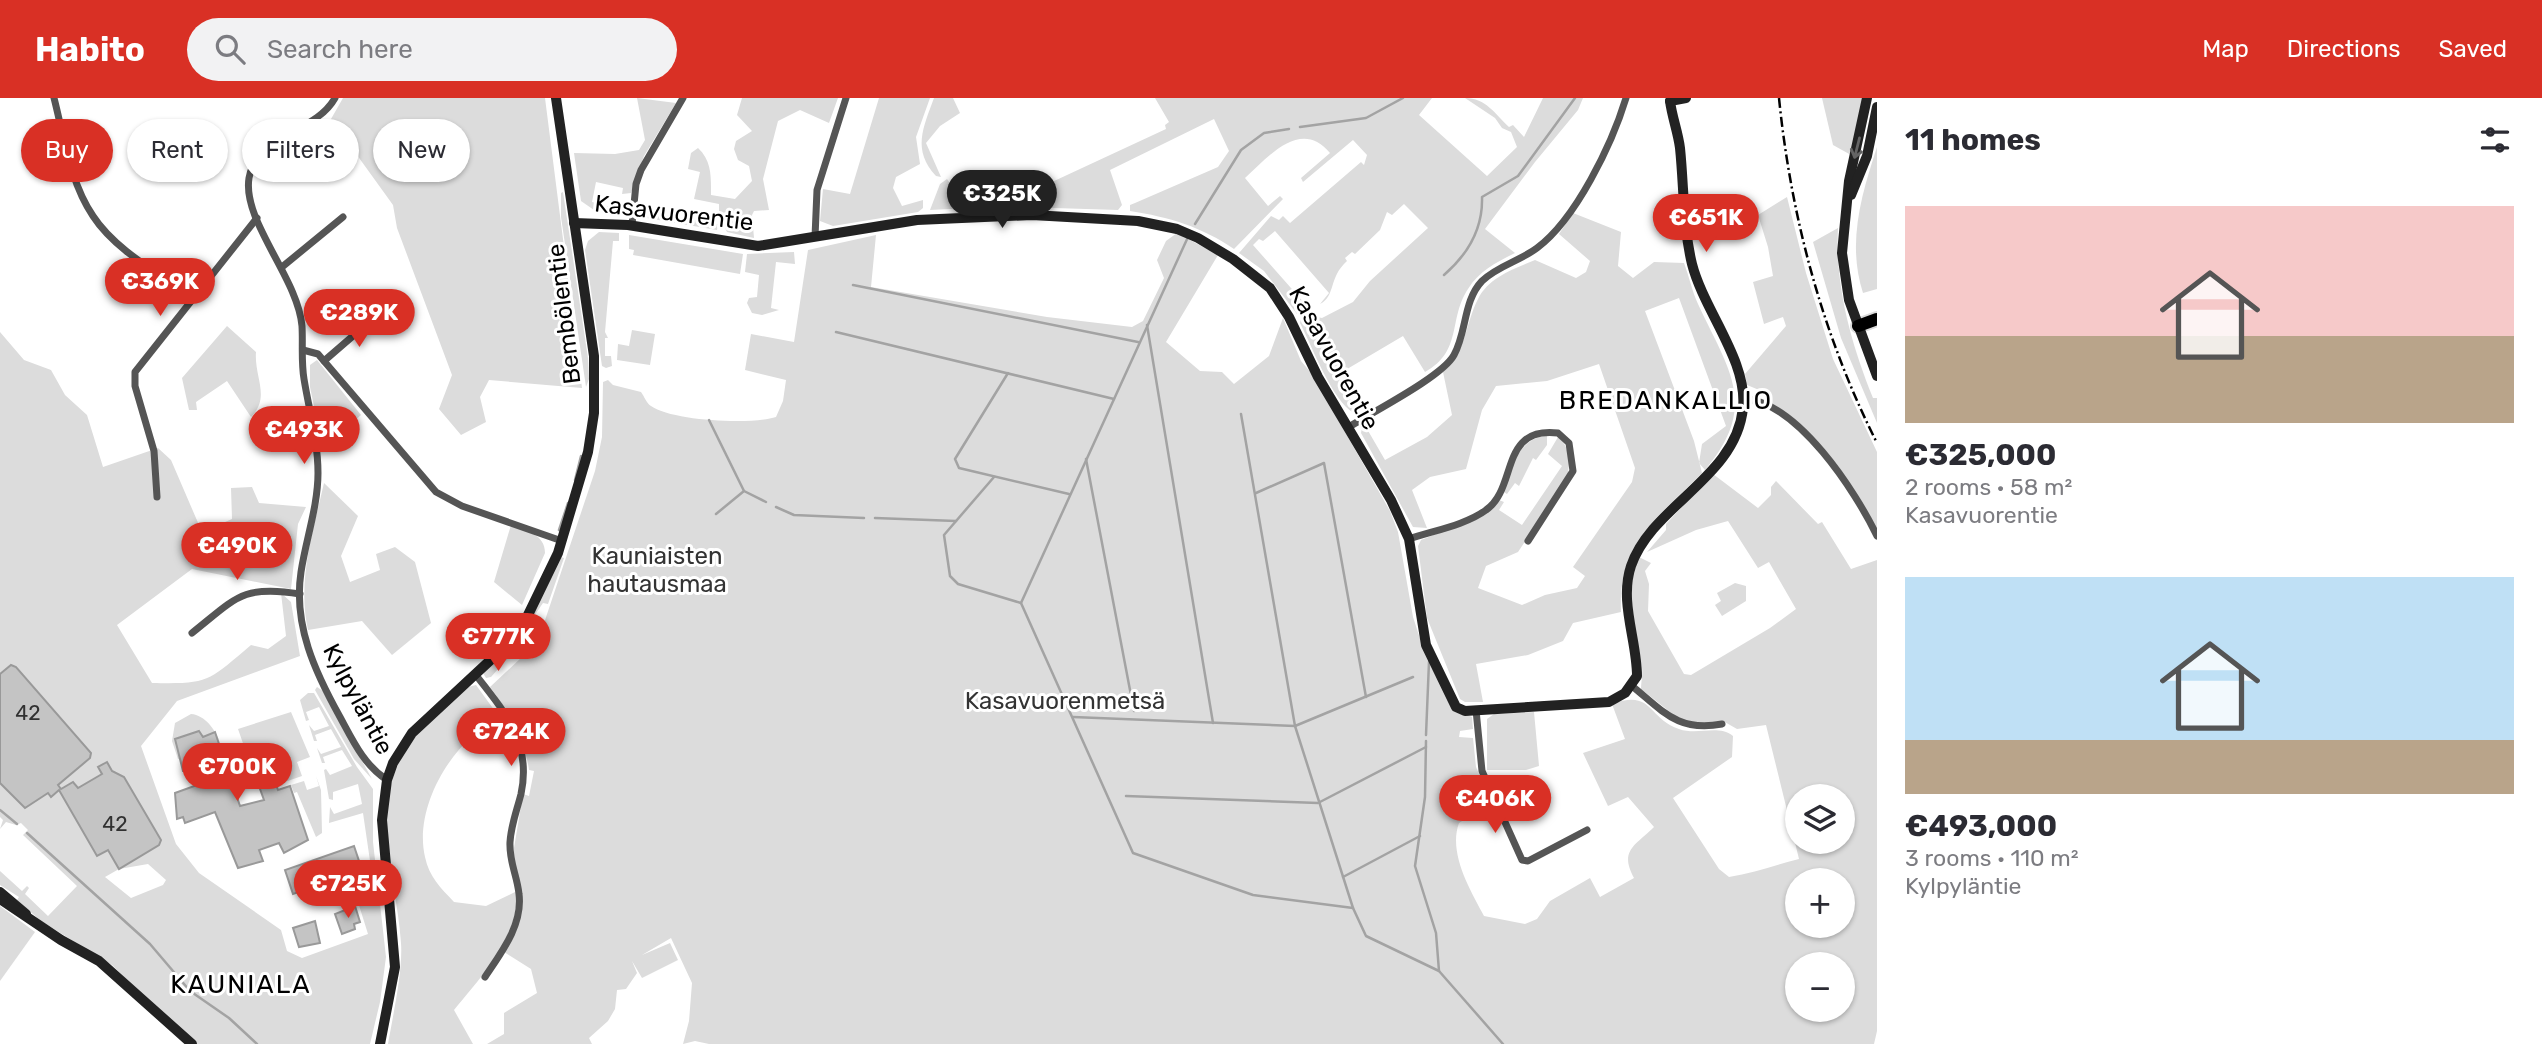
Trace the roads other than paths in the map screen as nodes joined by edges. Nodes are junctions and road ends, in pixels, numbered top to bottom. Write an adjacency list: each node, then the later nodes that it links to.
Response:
1 (54, 98): 18 (street)
2 (335, 98): 13 (street, Kylpyläntie)
3 (556, 98): 14 (street, Bembölentie)
4 (683, 98): 15 (street)
5 (846, 98): 16 (street)
6 (1626, 98): 26 (street)
7 (1686, 98): 9 (street)
8 (1867, 98): 11 (street, one-way to 11)
9 (1666, 100): 25 (street)
10 (1877, 107): 11 (street)
11 (1849, 199): 21 (street)
12 (343, 217): 17 (street)
13 (257, 218): 17 (street, Kylpyläntie); 18 (street)
14 (574, 223): 15 (street, Kasavuorentie); 30 (street, Bembölentie)
15 (632, 225): 16 (street, Kasavuorentie)
16 (815, 237): 26 (street, Kasavuorentie)
17 (282, 267): 22 (street, Kylpyläntie)
18 (193, 299): 27 (street)
19 (376, 316): 23 (street)
20 (1877, 319): 21 (highway)
21 (1858, 326): 24 (street)
22 (303, 350): 23 (street); 32 (street, Kylpyläntie)
23 (324, 360): 30 (street)
24 (1877, 376)
25 (1744, 399): 28 (street); 35 (street)
26 (1349, 427): 29 (street, Kasavuorentie)
27 (157, 497)
28 (1877, 536)
29 (1409, 540): 31 (street); 36 (street, Kasavuorentie)
30 (562, 541): 34 (street, Bembölentie)
31 (1528, 541)
32 (299, 594): 33 (street); 38 (street, Kylpyläntie)
33 (192, 633)
34 (475, 674): 38 (street, Bembölentie); 43 (street)
35 (1632, 686): 36 (street); 37 (street)
36 (1476, 710): 39 (street)
37 (1722, 724)
38 (387, 780): 45 (street, Bembölentie)
39 (1587, 830)
40 (0, 892): 42 (street)
41 (0, 899): 42 (street)
42 (36, 925): 44 (street)
43 (485, 977)
44 (192, 1044)
45 (380, 1044)

